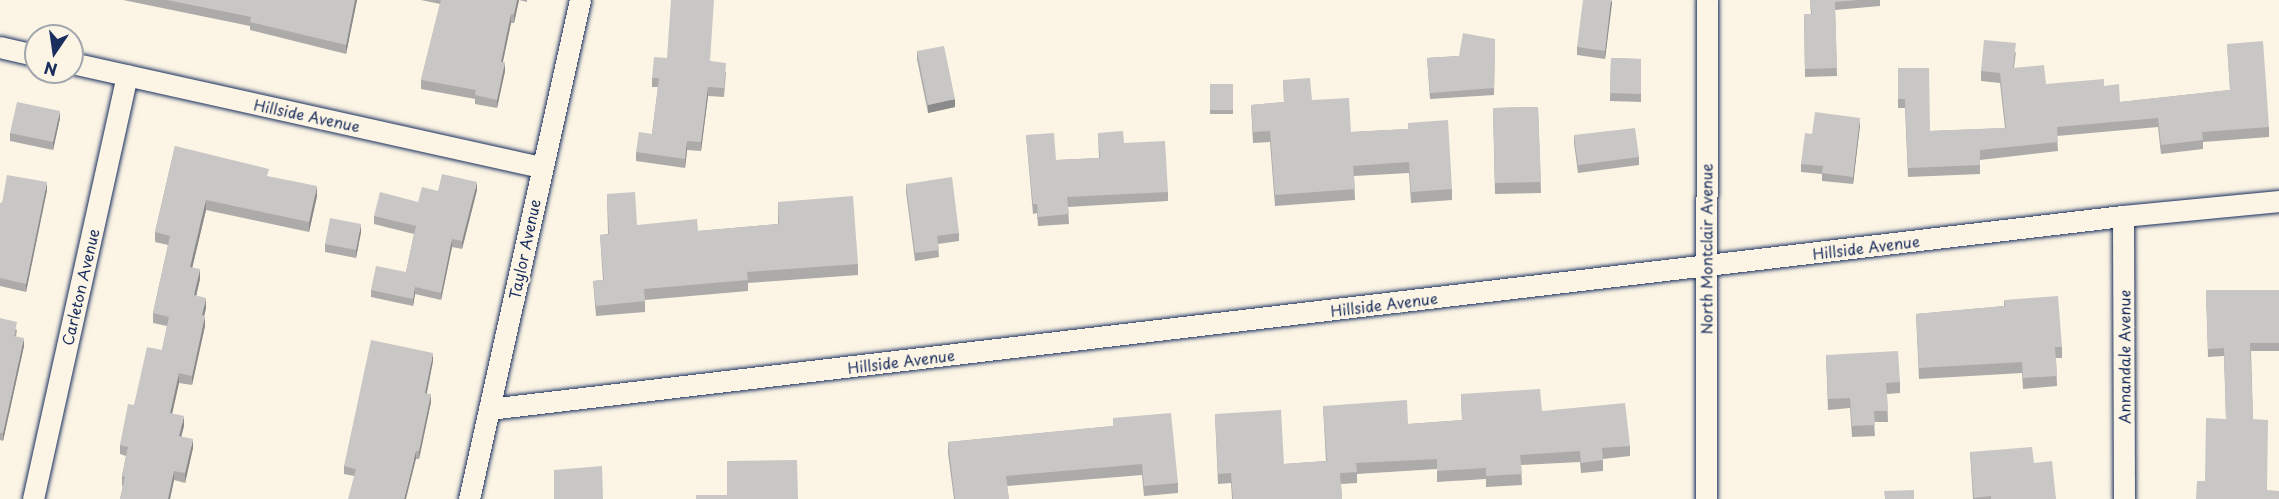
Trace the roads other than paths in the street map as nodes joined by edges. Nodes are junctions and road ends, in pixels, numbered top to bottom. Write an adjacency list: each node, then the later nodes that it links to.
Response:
1 (580, 0): 7 (street, Taylor Avenue)
2 (1707, 0): 10 (street, North Montclair Avenue)
3 (0, 47): 4 (street)
4 (24, 52)
5 (84, 66): 6 (street, Hillside Avenue)
6 (127, 75): 7 (street, Hillside Avenue); 12 (street, Carleton Avenue)
7 (542, 167): 11 (street, Taylor Avenue)
8 (2279, 201): 9 (street, Hillside Avenue)
9 (2123, 216): 10 (street, Hillside Avenue); 15 (street, Annandale Avenue)
10 (1706, 266): 11 (street, Hillside Avenue); 14 (street, North Montclair Avenue)
11 (489, 409): 13 (street, Taylor Avenue)
12 (33, 499)
13 (469, 499)
14 (1706, 499)
15 (2124, 499)

